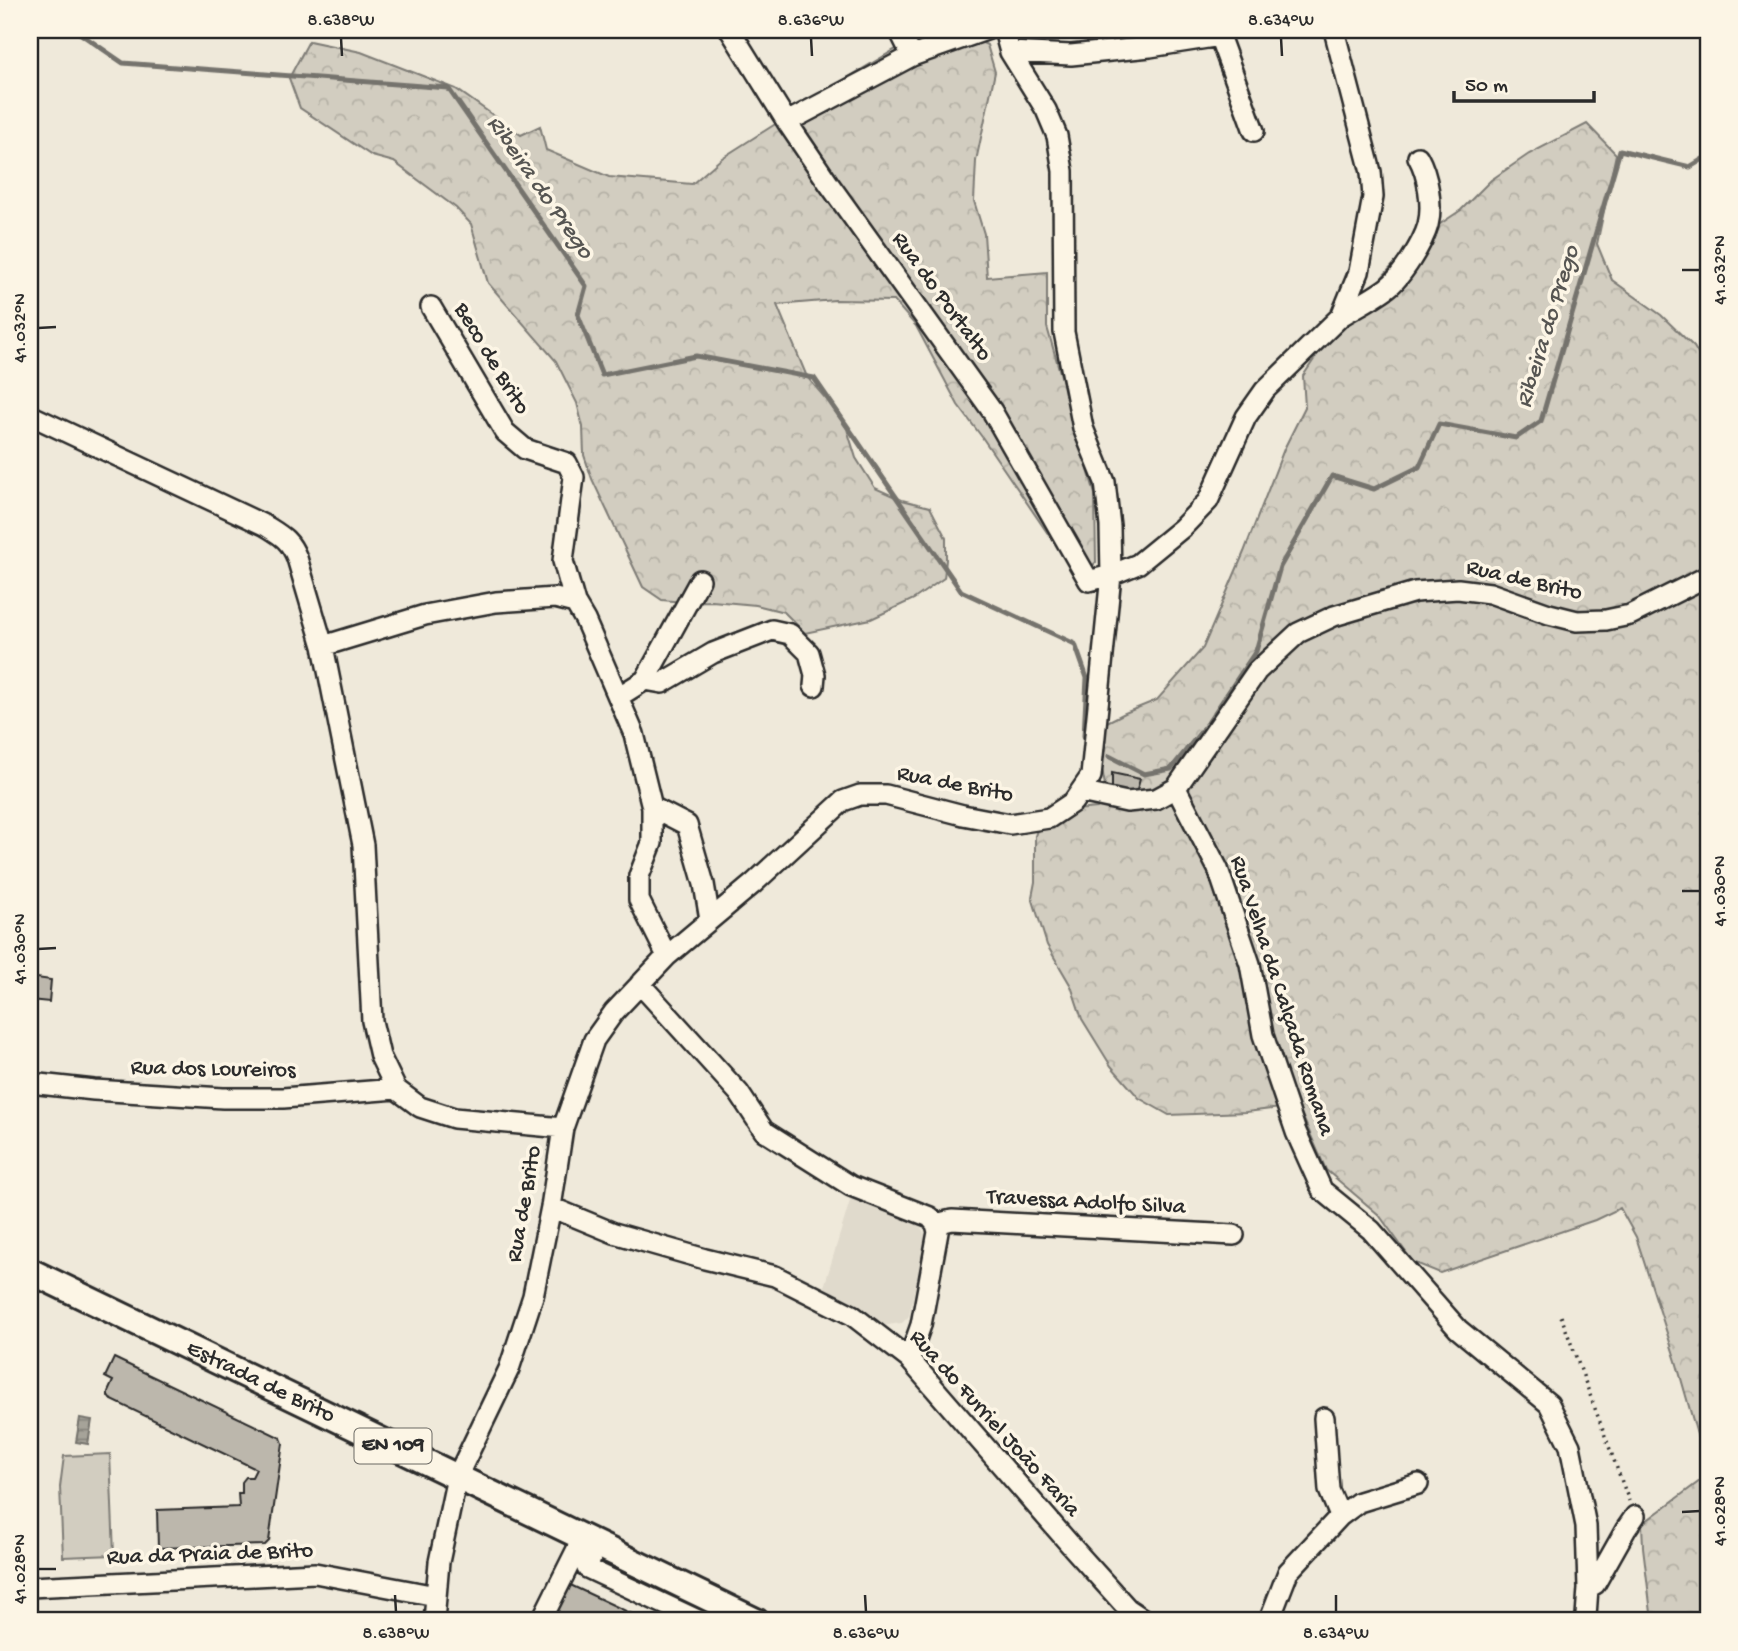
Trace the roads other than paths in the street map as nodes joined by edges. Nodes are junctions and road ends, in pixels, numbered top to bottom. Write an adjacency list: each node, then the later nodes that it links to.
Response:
1 (730, 30): 9 (street, Rua do Portalto)
2 (899, 30): 8 (street)
3 (986, 30): 8 (street)
4 (1004, 30): 7 (street)
5 (1334, 30): 13 (street)
6 (1218, 33): 7 (street); 10 (street)
7 (1010, 52): 15 (street)
8 (912, 56): 9 (street)
9 (788, 122): 15 (street, Rua do Portalto)
10 (1254, 131)
11 (1418, 157): 13 (street)
12 (431, 307): 18 (street, Beco de Brito)
13 (1341, 316): 15 (street)
14 (30, 415): 19 (street)
15 (1111, 575): 24 (street)
16 (1708, 576): 23 (street, Rua de Brito)
17 (700, 580): 20 (street)
18 (575, 603): 19 (street); 22 (street, Beco de Brito)
19 (323, 646): 30 (street)
20 (645, 680): 21 (street); 22 (street)
21 (814, 686)
22 (618, 697): 25 (street, Beco de Brito)
23 (1176, 788): 24 (street); 44 (street, Rua Velha da Calçada Romana)
24 (1080, 792): 26 (street, Rua de Brito)
25 (652, 807): 26 (street); 27 (street, Beco de Brito)
26 (710, 920): 27 (street, Rua de Brito)
27 (667, 956): 28 (street, Rua de Brito)
28 (640, 984): 31 (street, Rua de Brito); 33 (street)
29 (30, 1083): 30 (street, Rua dos Loureiros)
30 (396, 1089): 31 (street)
31 (563, 1128): 32 (street, Rua de Brito)
32 (551, 1207): 36 (street, Rua do Furriel João Faria); 38 (street, Rua de Brito)
33 (936, 1224): 34 (street, Travessa Adolfo Silva); 36 (street)
34 (1234, 1235)
35 (30, 1271): 38 (main road, Estrada de Brito / EN 109)
36 (909, 1360): 50 (street, Rua do Furriel João Faria)
37 (1324, 1418): 40 (street)
38 (457, 1477): 42 (main road, Estrada de Brito / EN 109); 45 (street)
39 (1418, 1484): 40 (street)
40 (1340, 1516): 51 (street)
41 (1634, 1516): 44 (street)
42 (590, 1541): 46 (main road, Estrada de Brito / EN 109); 48 (street)
43 (30, 1587): 45 (street, Rua da Praia de Brito)
44 (1588, 1588): 52 (street, Rua Velha da Calçada Romana)
45 (436, 1596): 47 (street)
46 (715, 1615): 49 (main road, Estrada de Brito / EN 109)
47 (434, 1621)
48 (541, 1621)
49 (756, 1621)
50 (1144, 1621)
51 (1269, 1621)
52 (1584, 1621)

